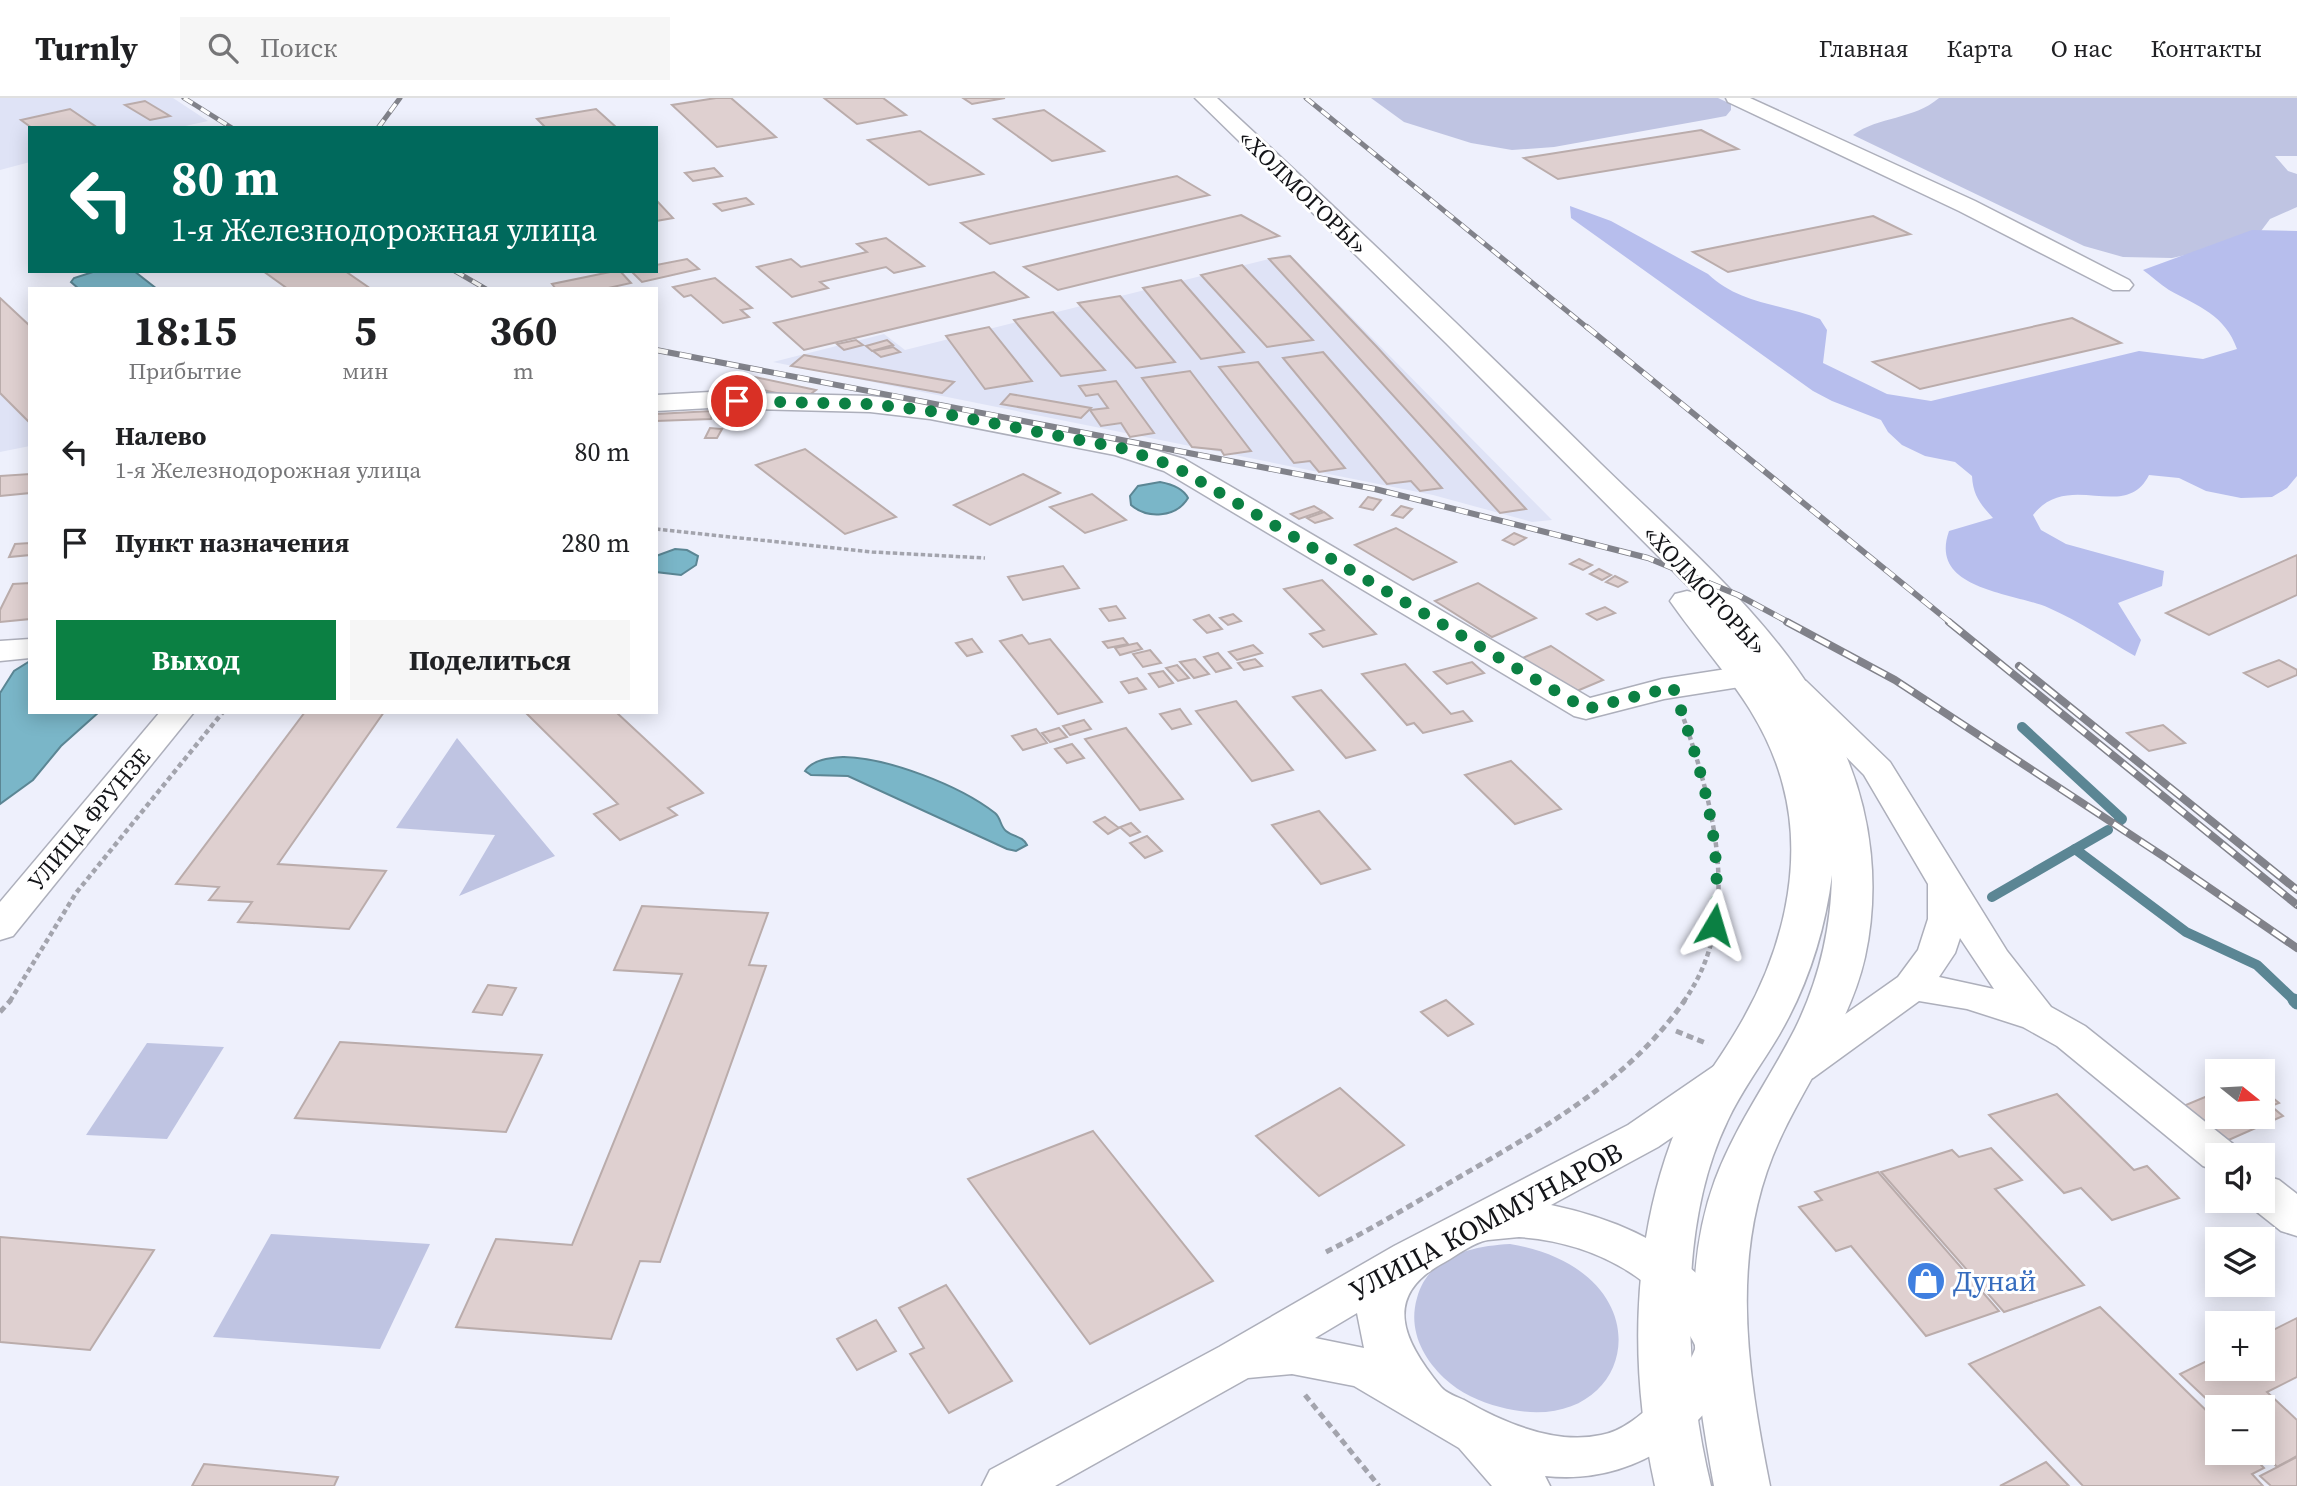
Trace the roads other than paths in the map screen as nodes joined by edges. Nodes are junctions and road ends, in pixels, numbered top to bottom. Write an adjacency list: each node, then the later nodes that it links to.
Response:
1 (1735, 98): 3 (street)
2 (1196, 100): 7 (highway, «ХОЛМОГОРЫ»)
3 (2120, 285)
4 (658, 403): 7 (street)
5 (28, 648): 6 (street)
6 (0, 651)
7 (1763, 675): 9 (street); 13 (highway, «ХОЛМОГОРЫ»); 14 (highway, «ХОЛМОГОРЫ»)
8 (176, 714): 10 (street, УЛИЦА ФРУНЗЕ)
9 (1947, 884): 11 (street); 12 (street)
10 (0, 927)
11 (1912, 986): 12 (street); 14 (street)
12 (2037, 1017): 15 (street)
13 (1722, 1060): 18 (street, УЛИЦА КОММУНАРОВ); 20 (highway, «ХОЛМОГОРЫ»)
14 (1798, 1068): 21 (highway, «ХОЛМОГОРЫ»)
15 (2205, 1144)
16 (2275, 1202): 17 (street)
17 (2297, 1220)
18 (1473, 1226): 19 (street, УЛИЦА КОММУНАРОВ); 20 (street)
19 (1410, 1259): 22 (street, УЛИЦА КОММУНАРОВ); 23 (street)
20 (1667, 1275): 21 (street); 24 (highway, «ХОЛМОГОРЫ»)
21 (1720, 1347): 24 (street); 29 (highway, «ХОЛМОГОРЫ»)
22 (1255, 1359): 23 (street); 26 (street, УЛИЦА КОММУНАРОВ)
23 (1432, 1406): 25 (street)
24 (1669, 1420): 25 (street); 28 (highway, «ХОЛМОГОРЫ»)
25 (1477, 1433): 27 (street)
26 (1008, 1486)
27 (1524, 1486)
28 (1682, 1486)
29 (1742, 1486)

